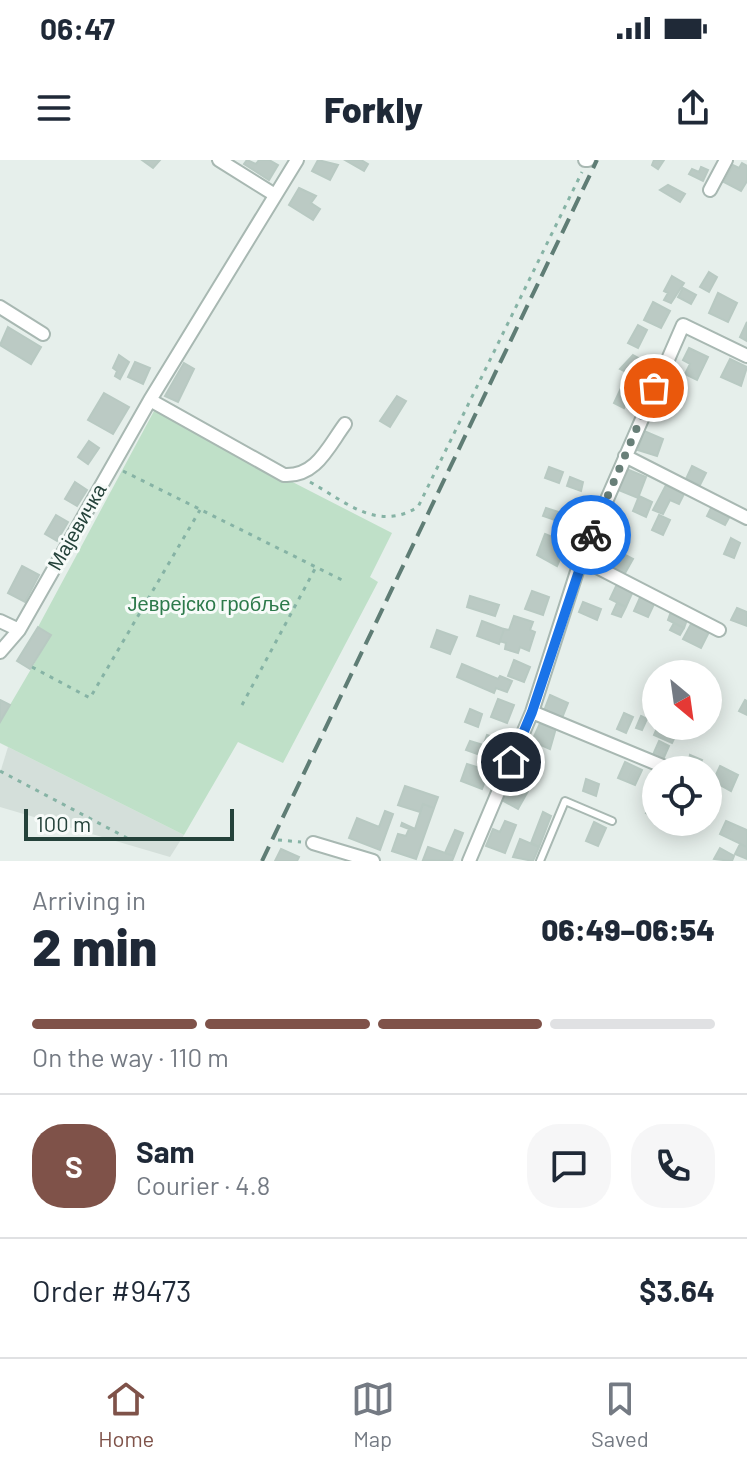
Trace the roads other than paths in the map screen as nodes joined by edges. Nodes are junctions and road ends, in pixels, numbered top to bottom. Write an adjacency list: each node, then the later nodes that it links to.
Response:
1 (219, 160): 5 (street)
2 (297, 160): 5 (street, Мајевичка)
3 (726, 160): 4 (street)
4 (710, 190)
5 (275, 195): 9 (street, Мајевичка)
6 (0, 307): 7 (street)
7 (43, 334)
8 (747, 356): 11 (street)
9 (150, 400): 10 (street); 15 (street, Мајевичка)
10 (345, 424)
11 (625, 456): 12 (street); 13 (street)
12 (747, 518)
13 (581, 559): 16 (street); 18 (street)
14 (0, 621): 15 (street)
15 (19, 630): 17 (street, Мајевичка)
16 (719, 630)
17 (0, 652)
18 (532, 712): 19 (street); 23 (street)
19 (642, 758)
20 (612, 821): 24 (lane)
21 (313, 843): 22 (street)
22 (373, 861)
23 (469, 861)
24 (540, 861)

